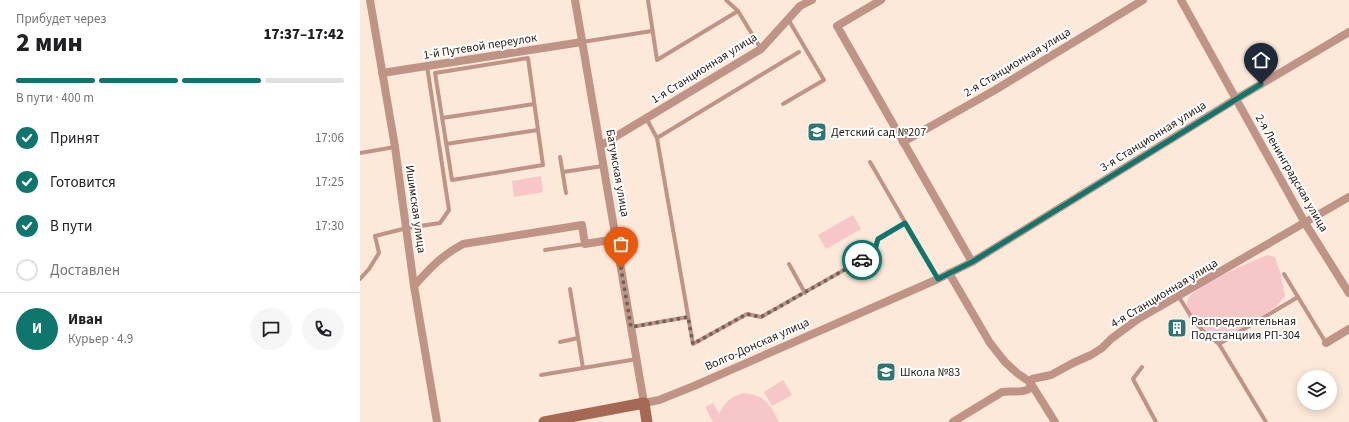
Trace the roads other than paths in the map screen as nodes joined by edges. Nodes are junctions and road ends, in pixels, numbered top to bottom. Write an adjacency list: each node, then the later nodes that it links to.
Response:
1 (370, 0): 17 (street, Ишимская улица)
2 (575, 0): 13 (street, Батумская улица)
3 (648, 0): 11 (lane)
4 (726, 0): 9 (lane)
5 (810, 0): 10 (street, 1-я Станционная улица)
6 (881, 0): 26 (street)
7 (1143, 0): 26 (street, 2-я Станционная улица)
8 (1181, 0): 19 (street, 2-я Ленинградская улица)
9 (738, 11): 11 (lane); 14 (lane)
10 (788, 19): 14 (street, 1-я Станционная улица); 21 (lane)
11 (652, 31): 13 (lane)
12 (1349, 32): 19 (street, 3-я Станционная улица)
13 (582, 42): 16 (street, 1-й Путевой переулок); 28 (street, Батумская улица)
14 (761, 49): 23 (street, 1-я Станционная улица)
15 (799, 52): 25 (lane)
16 (427, 70): 17 (street, 1-й Путевой переулок); 18 (lane); 39 (lane)
17 (382, 73): 29 (street, Ишимская улица)
18 (435, 73): 20 (lane); 22 (lane)
19 (1236, 99): 38 (street, 2-я Ленинградская улица); 43 (street, 3-я Станционная улица)
20 (534, 104): 22 (lane); 24 (lane)
21 (784, 104)
22 (442, 118): 27 (lane)
23 (646, 118): 25 (lane); 28 (street, 1-я Станционная улица)
24 (538, 130): 27 (lane); 27 (lane)
25 (657, 138): 55 (lane)
26 (903, 142): 43 (street)
27 (446, 144)
28 (600, 146): 33 (street, Батумская улица)
29 (394, 147): 30 (lane); 39 (street, Ишимская улица)
30 (360, 153)
31 (560, 156): 34 (lane)
32 (870, 162): 37 (lane)
33 (603, 166): 34 (lane); 40 (street, Батумская улица)
34 (563, 172): 35 (lane)
35 (566, 193)
36 (1349, 197): 38 (street, 4-я Станционная улица)
37 (905, 223): 48 (lane); 51 (lane)
38 (1306, 223): 52 (street, 2-я Ленинградская улица); 53 (street, 4-я Станционная улица)
39 (407, 228): 47 (lane); 49 (street, Ишимская улица)
40 (616, 239): 41 (street); 56 (street, Батумская улица)
41 (585, 244): 42 (lane); 49 (street)
42 (545, 250)
43 (972, 262): 45 (street, Волго-Донская улица)
44 (789, 264): 51 (lane)
45 (949, 273): 48 (street, Волго-Донская улица); 66 (street)
46 (1284, 274): 54 (lane)
47 (360, 279)
48 (938, 279): 67 (street, Волго-Донская улица)
49 (414, 286): 68 (street, Ишимская улица)
50 (570, 288): 58 (lane)
51 (805, 293): 55 (lane)
52 (1349, 293)
53 (1179, 297): 61 (lane); 66 (street, 4-я Станционная улица)
54 (1298, 297): 60 (lane); 61 (lane)
55 (688, 317): 56 (lane)
56 (631, 327): 62 (street, Батумская улица)
57 (1349, 329): 60 (street)
58 (578, 338): 59 (lane); 64 (lane)
59 (560, 342)
60 (1326, 343)
61 (1219, 344): 74 (lane)
62 (636, 359): 64 (lane); 67 (street, Батумская улица)
63 (1142, 367): 73 (lane)
64 (583, 368): 65 (lane)
65 (541, 375)
66 (1030, 382): 71 (street, 4-я Станционная улица); 72 (street)
67 (644, 403): 69 (street, Волго-Донская улица); 70 (street, Батумская улица)
68 (437, 422)
69 (544, 422)
70 (647, 422)
71 (953, 422)
72 (1054, 422)
73 (1156, 422)
74 (1266, 422)

